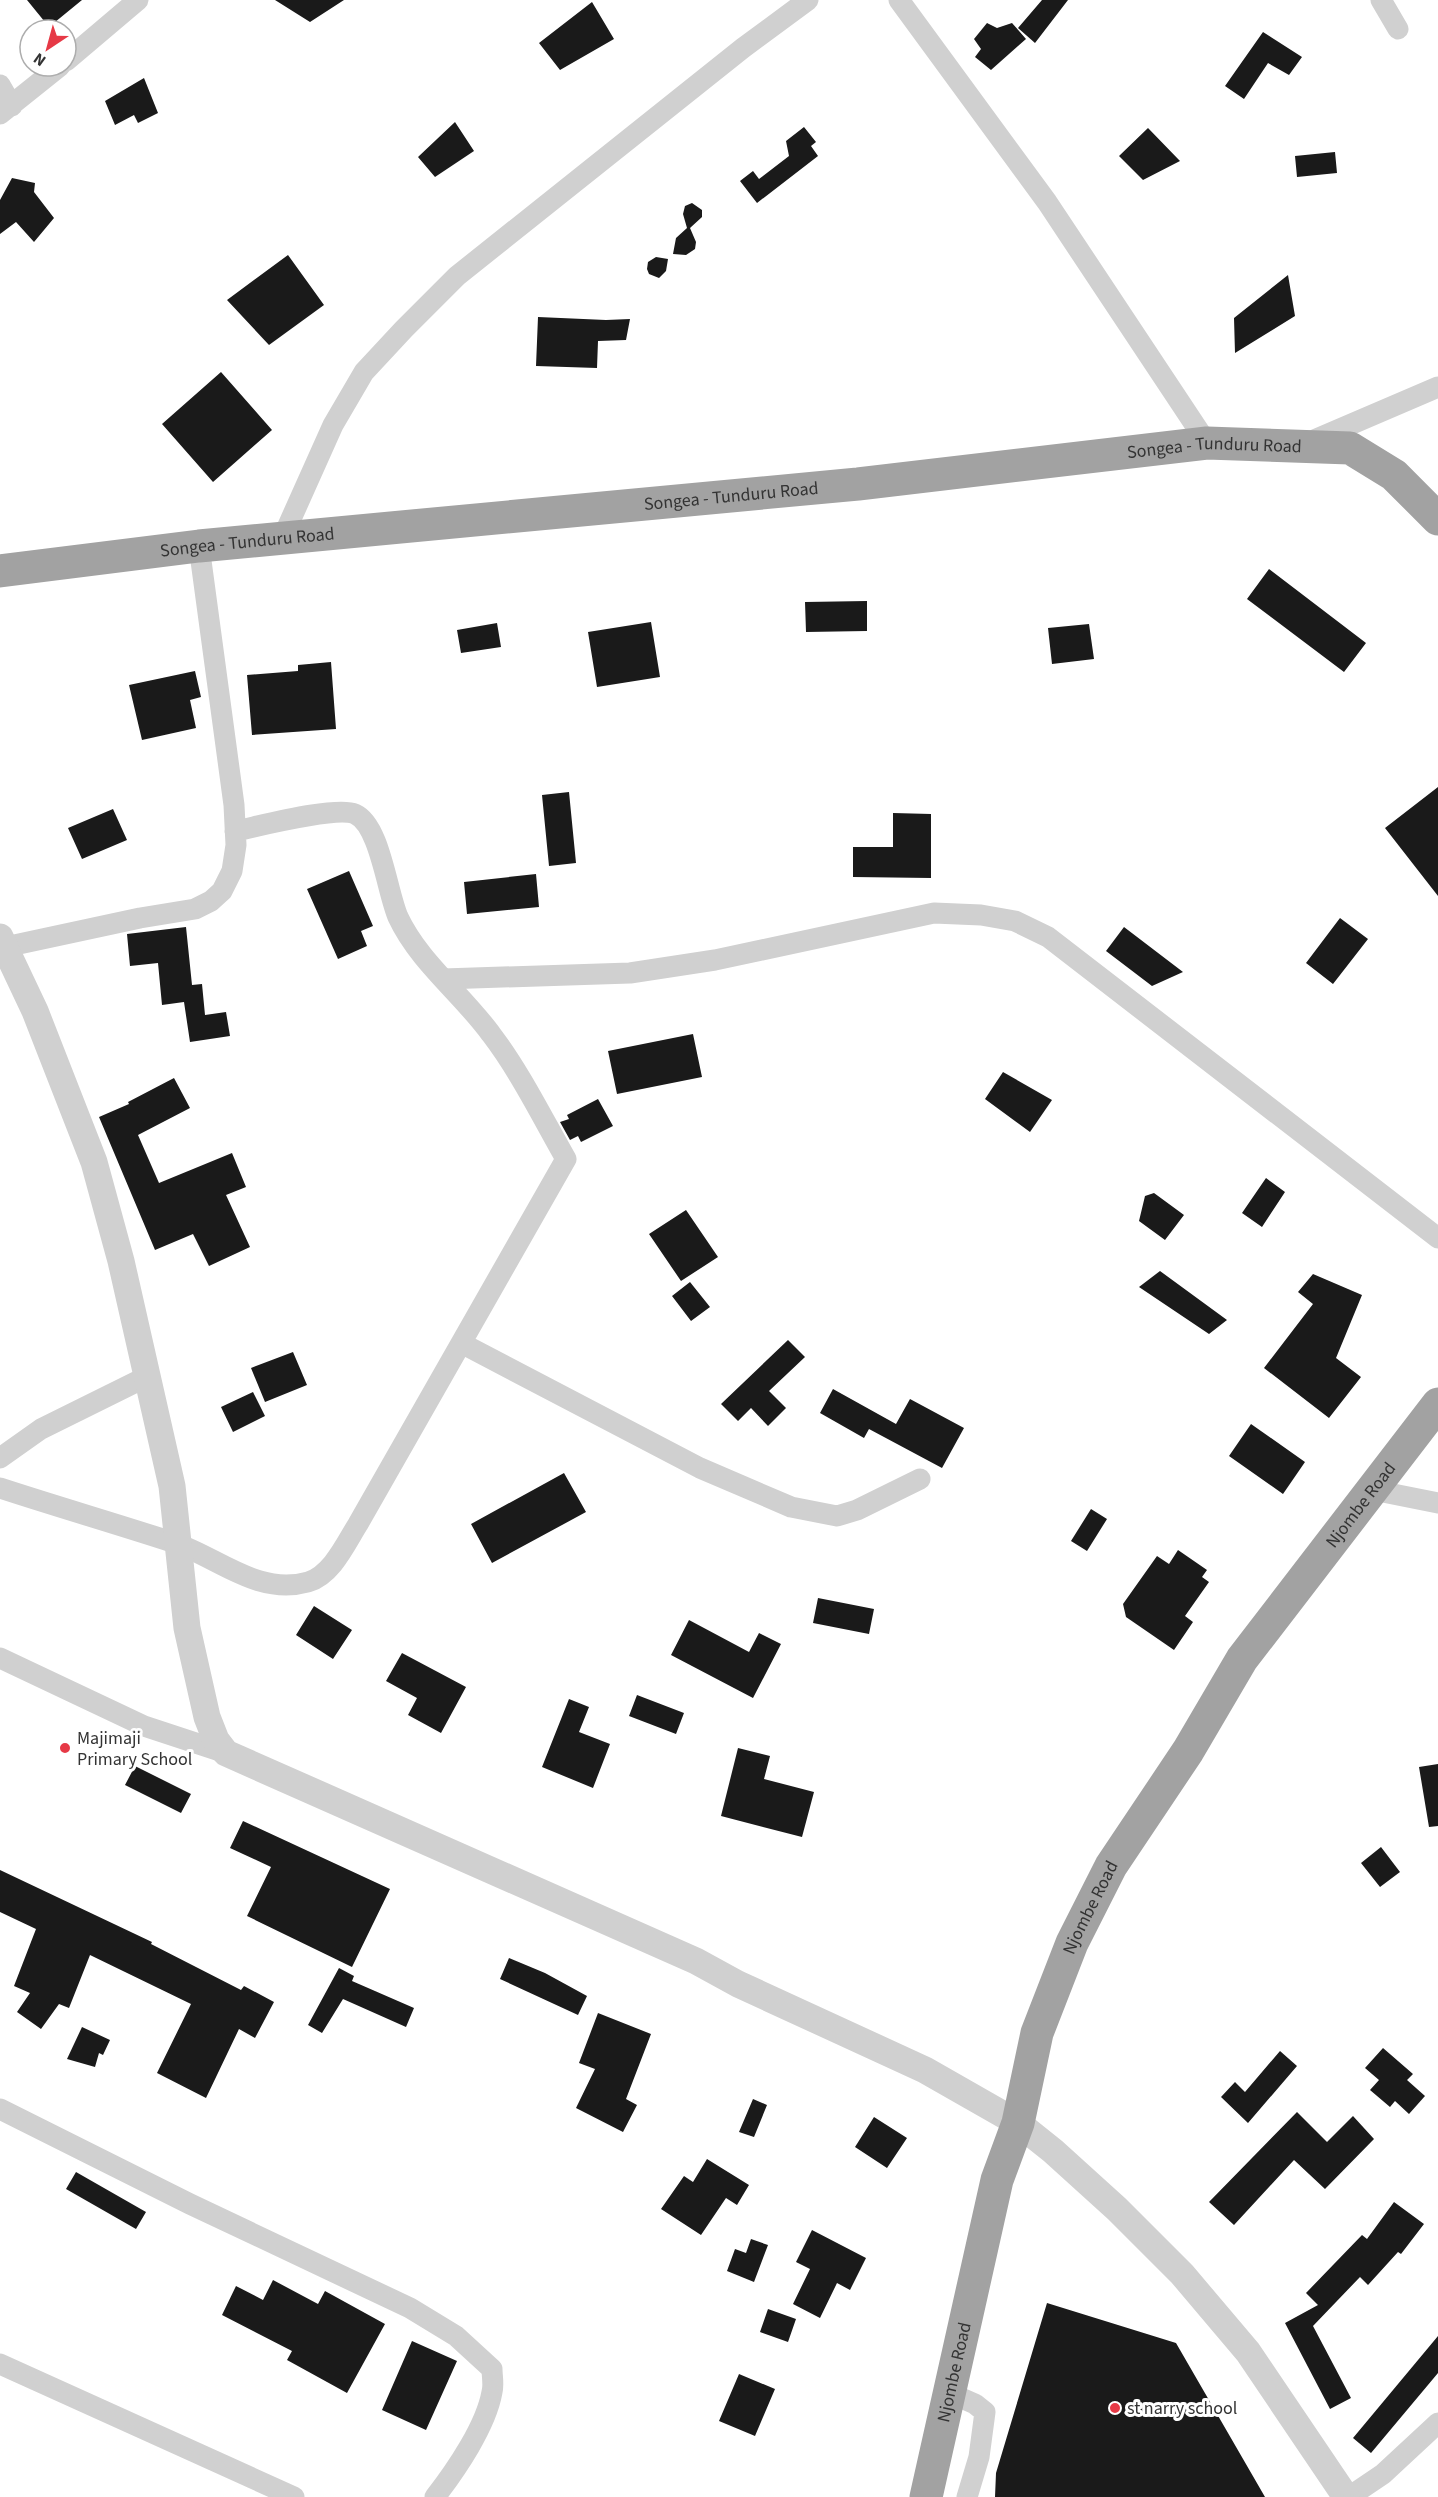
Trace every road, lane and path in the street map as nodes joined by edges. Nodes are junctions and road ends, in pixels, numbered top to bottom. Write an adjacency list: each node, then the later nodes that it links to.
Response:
1 (138, 0): 6 (street)
2 (808, 0): 14 (street)
3 (899, 0): 11 (street)
4 (1381, 0): 5 (street)
5 (1398, 29)
6 (78, 51)
7 (45, 78): 9 (street)
8 (0, 85): 9 (street)
9 (6, 110)
10 (1438, 387): 12 (street)
11 (1207, 443): 12 (highway, Songea - Tunduru Road); 14 (highway, Songea - Tunduru Road)
12 (1303, 445): 13 (highway, Songea - Tunduru Road)
13 (1438, 519)
14 (282, 539): 15 (highway, Songea - Tunduru Road)
15 (199, 546): 16 (highway, Songea - Tunduru Road); 17 (street)
16 (0, 571)
17 (235, 831): 18 (street); 19 (street)
18 (3, 942): 22 (street)
19 (443, 979): 20 (street); 21 (street)
20 (1438, 1238)
21 (463, 1344): 25 (street); 29 (street)
22 (148, 1376): 24 (street); 29 (street)
23 (1438, 1404): 27 (highway, Njombe Road)
24 (0, 1458)
25 (920, 1479)
26 (0, 1488): 29 (street)
27 (1373, 1490): 28 (street); 33 (highway, Njombe Road)
28 (1438, 1503)
29 (178, 1545): 31 (street)
30 (0, 1658): 31 (street)
31 (226, 1753): 33 (street)
32 (0, 2109): 38 (street)
33 (1018, 2123): 35 (highway, Njombe Road); 41 (street)
34 (0, 2364): 37 (street)
35 (950, 2392): 39 (highway, Njombe Road); 40 (street)
36 (1438, 2423): 41 (street)
37 (294, 2497)
38 (435, 2497)
39 (926, 2497)
40 (967, 2497)
41 (1348, 2497)

